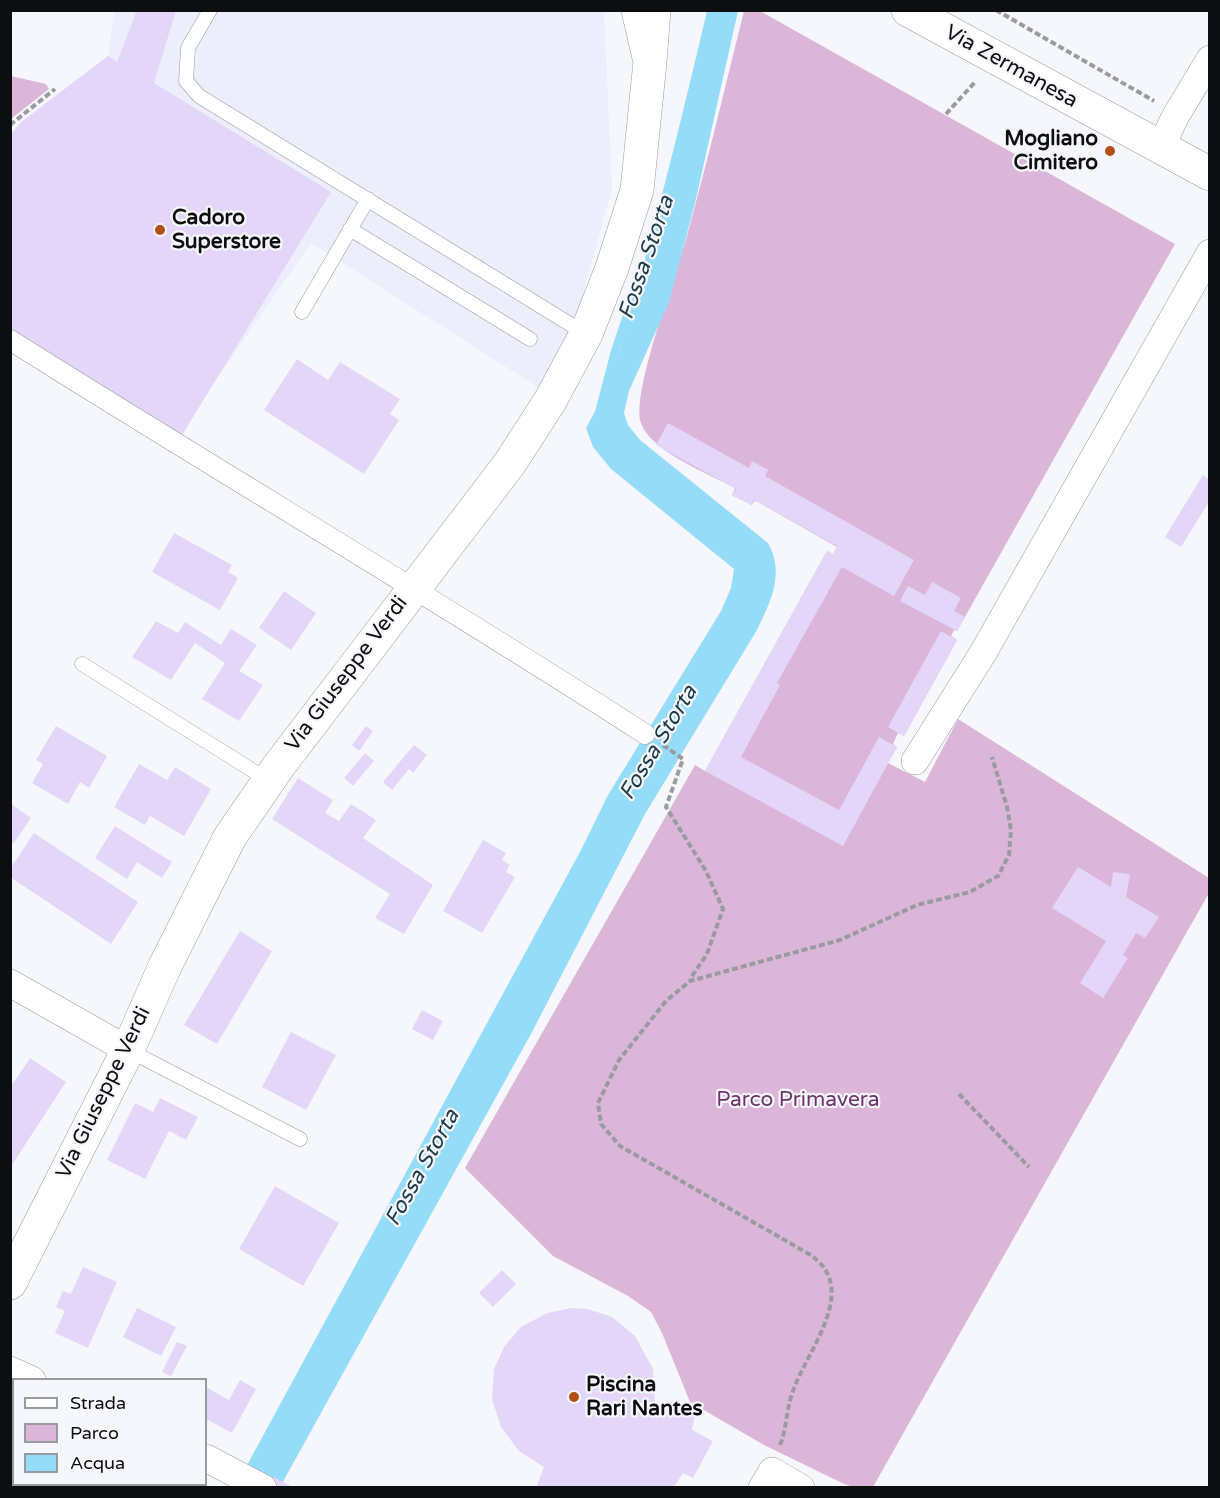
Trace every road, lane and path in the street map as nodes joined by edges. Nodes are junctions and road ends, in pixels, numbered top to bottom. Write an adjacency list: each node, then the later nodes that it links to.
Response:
1 (210, 10): 15 (lane)
2 (638, 10): 8 (street, Via Giuseppe Verdi)
3 (654, 10): 8 (street, Via Giuseppe Verdi)
4 (908, 10): 7 (street, Via Zermanesa)
5 (996, 10): 11 (path)
6 (1209, 59): 11 (street)
7 (996, 60): 10 (path); 13 (street, Via Zermanesa)
8 (650, 62): 19 (street, Via Giuseppe Verdi)
9 (55, 89): 12 (path)
10 (946, 114)
11 (1175, 117): 13 (street)
12 (10, 125)
13 (1160, 149): 14 (street, Via Zermanesa)
14 (1209, 174)
15 (368, 199): 16 (lane); 19 (lane)
16 (350, 229): 18 (lane); 20 (lane)
17 (1209, 253): 27 (street)
18 (302, 312)
19 (586, 334): 22 (street, Via Giuseppe Verdi)
20 (530, 339)
21 (10, 340): 22 (street)
22 (413, 587): 24 (street); 28 (street, Via Giuseppe Verdi)
23 (82, 664): 28 (lane)
24 (645, 734)
25 (992, 758): 30 (path)
26 (683, 759): 30 (path)
27 (915, 761)
28 (268, 780): 31 (street, Via Giuseppe Verdi)
29 (10, 983): 31 (street)
30 (688, 983): 38 (path)
31 (128, 1050): 33 (lane); 35 (street, Via Giuseppe Verdi)
32 (959, 1094): 34 (path)
33 (300, 1138)
34 (1029, 1167)
35 (10, 1283)
36 (10, 1370): 37 (street)
37 (28, 1378)
38 (777, 1451)
39 (207, 1458): 40 (street)
40 (263, 1488)
41 (762, 1488): 42 (street)
42 (801, 1488)

